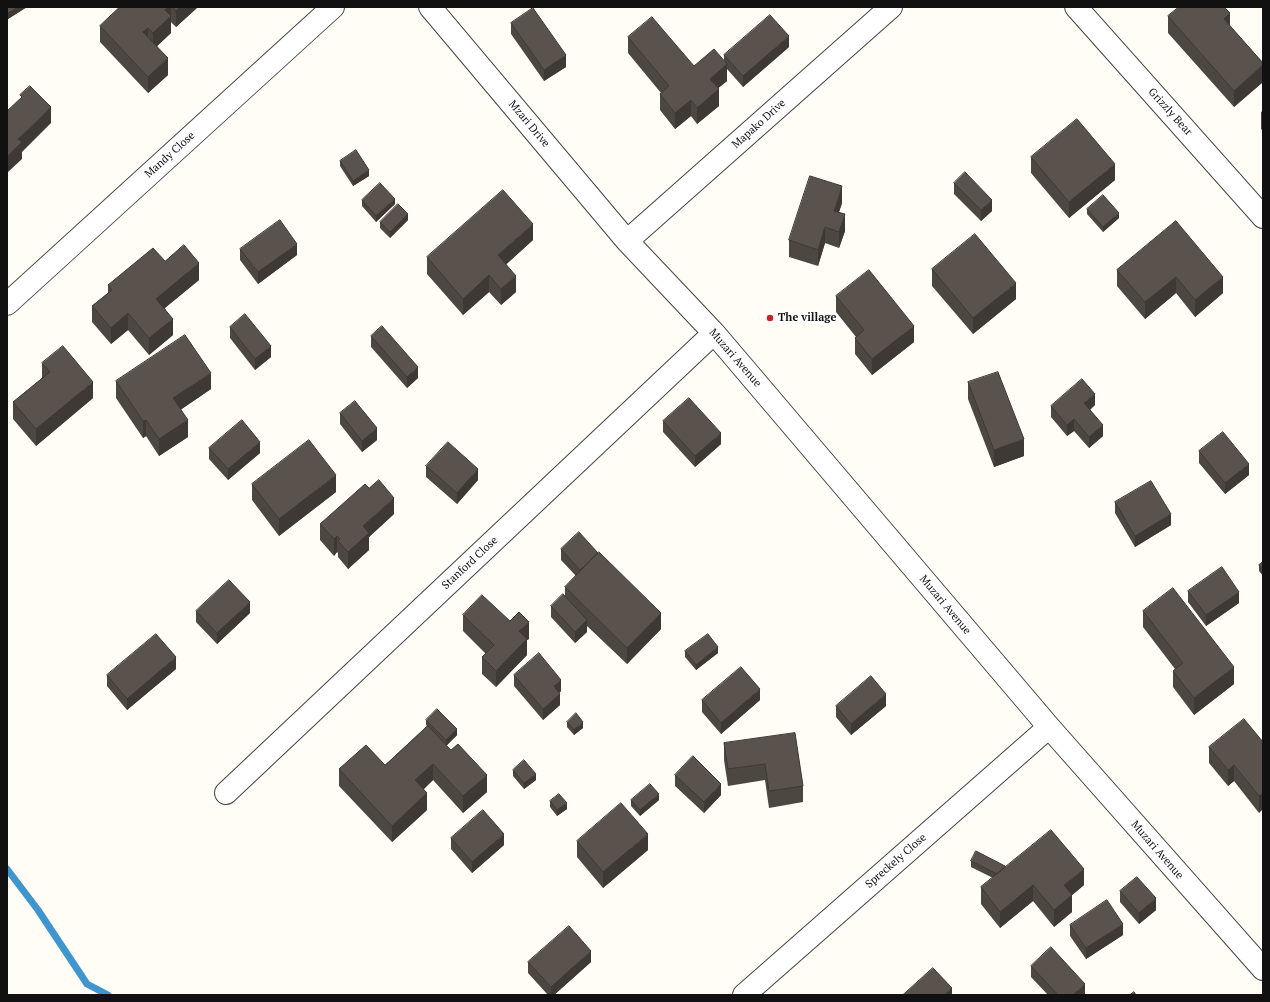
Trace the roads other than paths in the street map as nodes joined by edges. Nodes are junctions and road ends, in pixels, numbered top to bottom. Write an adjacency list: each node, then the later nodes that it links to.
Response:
1 (333, 7): 7 (street, Mandy Close)
2 (430, 7): 6 (street, Mzari Drive)
3 (891, 7): 6 (street, Mapako Drive)
4 (1076, 7): 5 (street, Grizzly Bear)
5 (1263, 217)
6 (627, 241): 8 (street, Muzari Avenue)
7 (7, 304)
8 (714, 333): 9 (street, Muzari Avenue); 10 (street, Stanford Close)
9 (1049, 727): 11 (street, Muzari Avenue); 12 (street, Spreckely Close)
10 (226, 793)
11 (1263, 969)
12 (744, 995)

